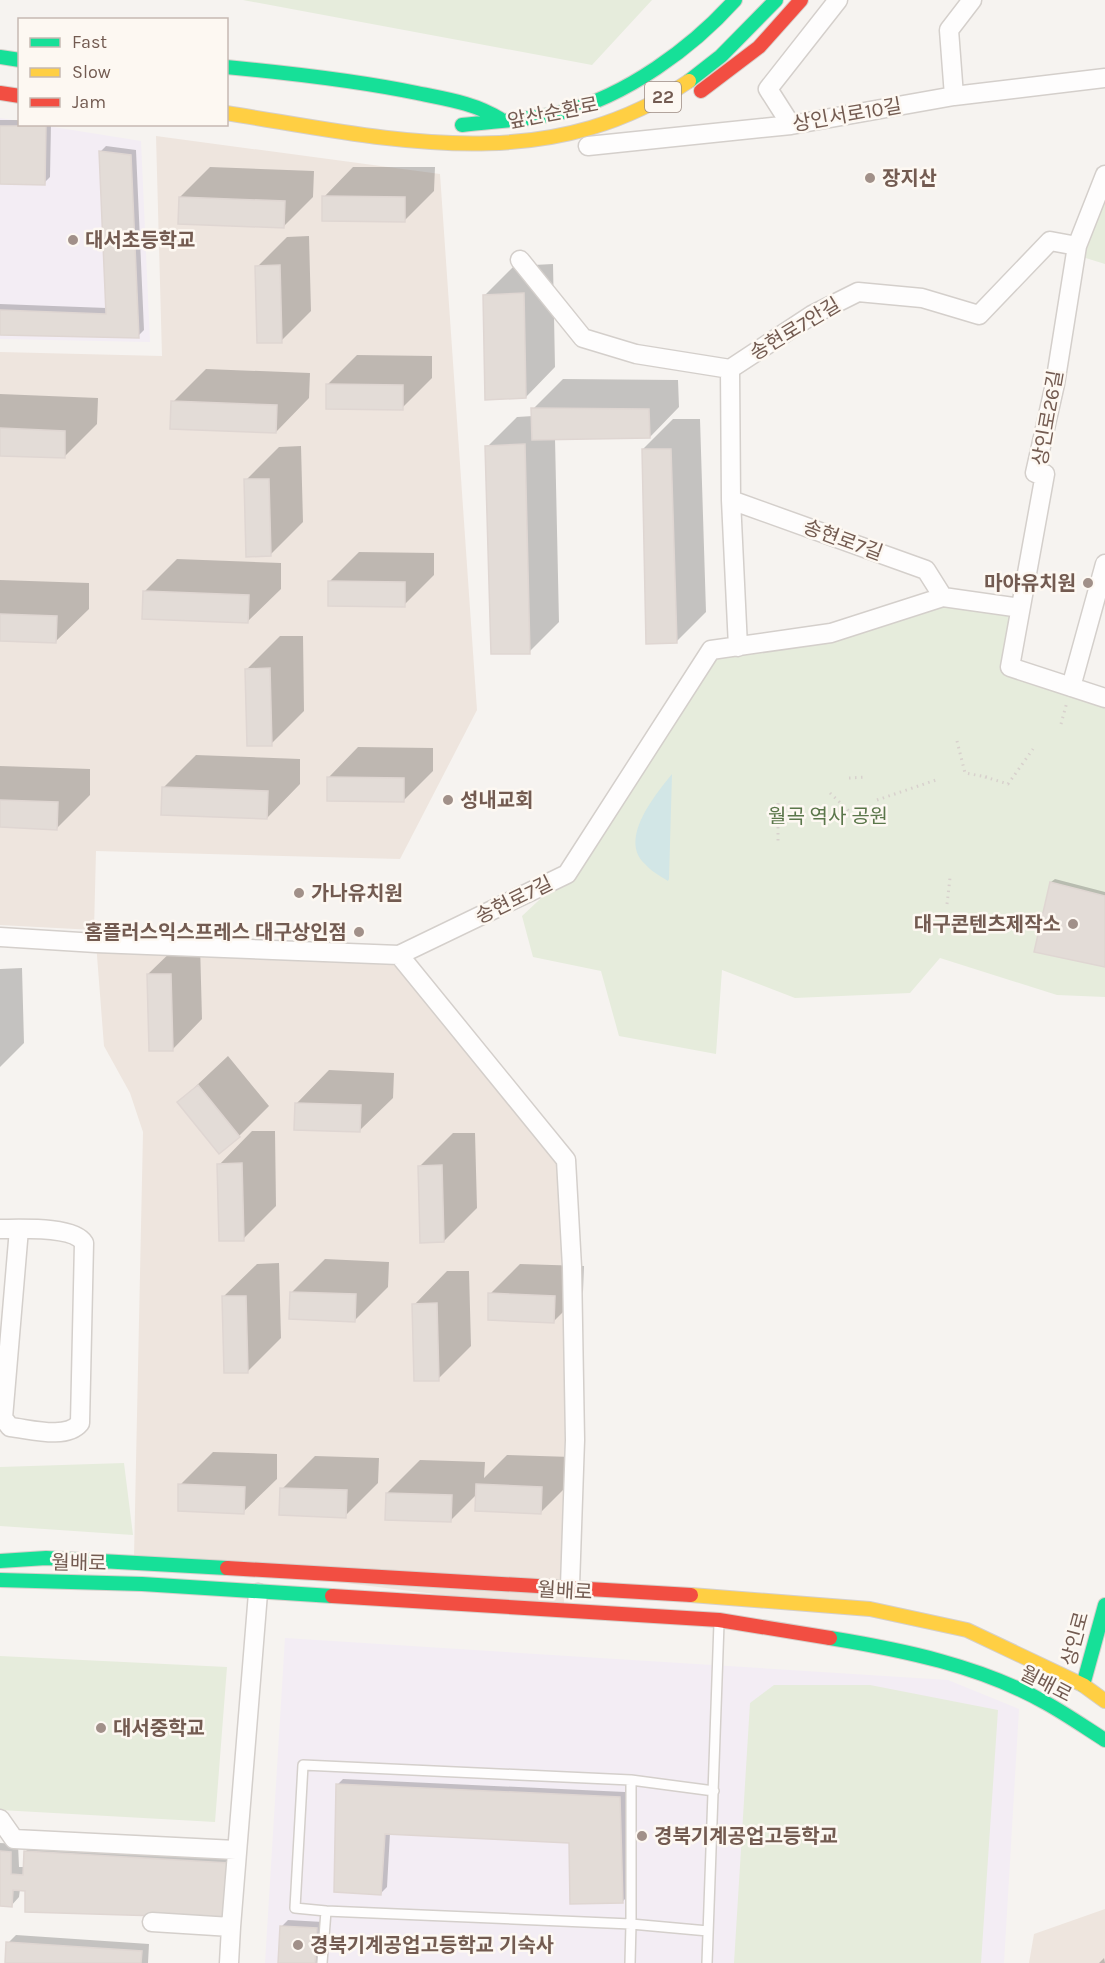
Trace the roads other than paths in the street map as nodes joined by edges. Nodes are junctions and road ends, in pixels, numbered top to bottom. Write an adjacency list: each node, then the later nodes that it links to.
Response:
1 (719, 0): 19 (main road)
2 (735, 0): 19 (main road, 앞산순환로 / 22)
3 (776, 0): 25 (main road, 앞산순환로 / 22)
4 (801, 0): 16 (main road)
5 (838, 0): 22 (street)
6 (972, 0): 15 (street)
7 (0, 57): 8 (main road)
8 (18, 60)
9 (228, 67): 20 (main road)
10 (0, 78): 12 (main road)
11 (1105, 78): 15 (street, 상인서로10길)
12 (18, 81)
13 (0, 93): 14 (main road)
14 (18, 96)
15 (954, 96): 22 (street, 상인서로10길)
16 (691, 97)
17 (228, 113): 24 (main road, 앞산순환로 / 22)
18 (655, 117): 26 (main road)
19 (526, 118): 20 (main road, 앞산순환로)
20 (503, 121): 23 (main road, 앞산순환로)
21 (228, 124): 24 (main road)
22 (791, 125): 26 (street, 상인서로10길)
23 (452, 126)
24 (489, 143): 25 (main road, 앞산순환로 / 22)
25 (522, 144): 26 (main road)
26 (588, 146)
27 (1105, 175): 28 (street, 상인로26길)
28 (1077, 246): 30 (street, 송현로7안길); 34 (street, 상인로26길)
29 (520, 260): 30 (street, 송현로7안길)
30 (730, 369): 31 (street, 송현로7안길)
31 (731, 500): 33 (street, 송현로7길); 35 (street, 송현로7안길)
32 (1105, 564): 36 (street)
33 (943, 597): 34 (street, 송현로7길); 35 (street, 송현로7길)
34 (1020, 608): 36 (street, 상인로26길)
35 (738, 647): 39 (street, 송현로7길)
36 (1071, 687): 37 (street, 상인로26길)
37 (1105, 698)
38 (0, 937): 39 (street, 송현로7길)
39 (399, 955): 44 (street)
40 (0, 1229): 41 (street)
41 (19, 1229): 41 (street)
42 (0, 1561): 44 (main road, 월배로)
43 (0, 1580): 45 (main road, 월배로)
44 (570, 1586): 48 (main road, 월배로)
45 (258, 1593): 47 (main road, 월배로); 54 (street)
46 (1105, 1605): 48 (main road, 상인로)
47 (719, 1620): 50 (main road, 월배로); 52 (lane)
48 (1083, 1685): 49 (main road, 월배로)
49 (1105, 1701)
50 (1105, 1740)
51 (630, 1780): 52 (lane); 55 (lane); 57 (lane)
52 (714, 1791): 59 (lane)
53 (0, 1819): 54 (street)
54 (236, 1850): 58 (street)
55 (326, 1911): 57 (lane); 61 (lane)
56 (152, 1922): 58 (street)
57 (632, 1924): 59 (lane); 62 (lane)
58 (231, 1927): 60 (street)
59 (708, 1931): 63 (lane)
60 (229, 1963)
61 (322, 1963)
62 (630, 1963)
63 (707, 1963)

